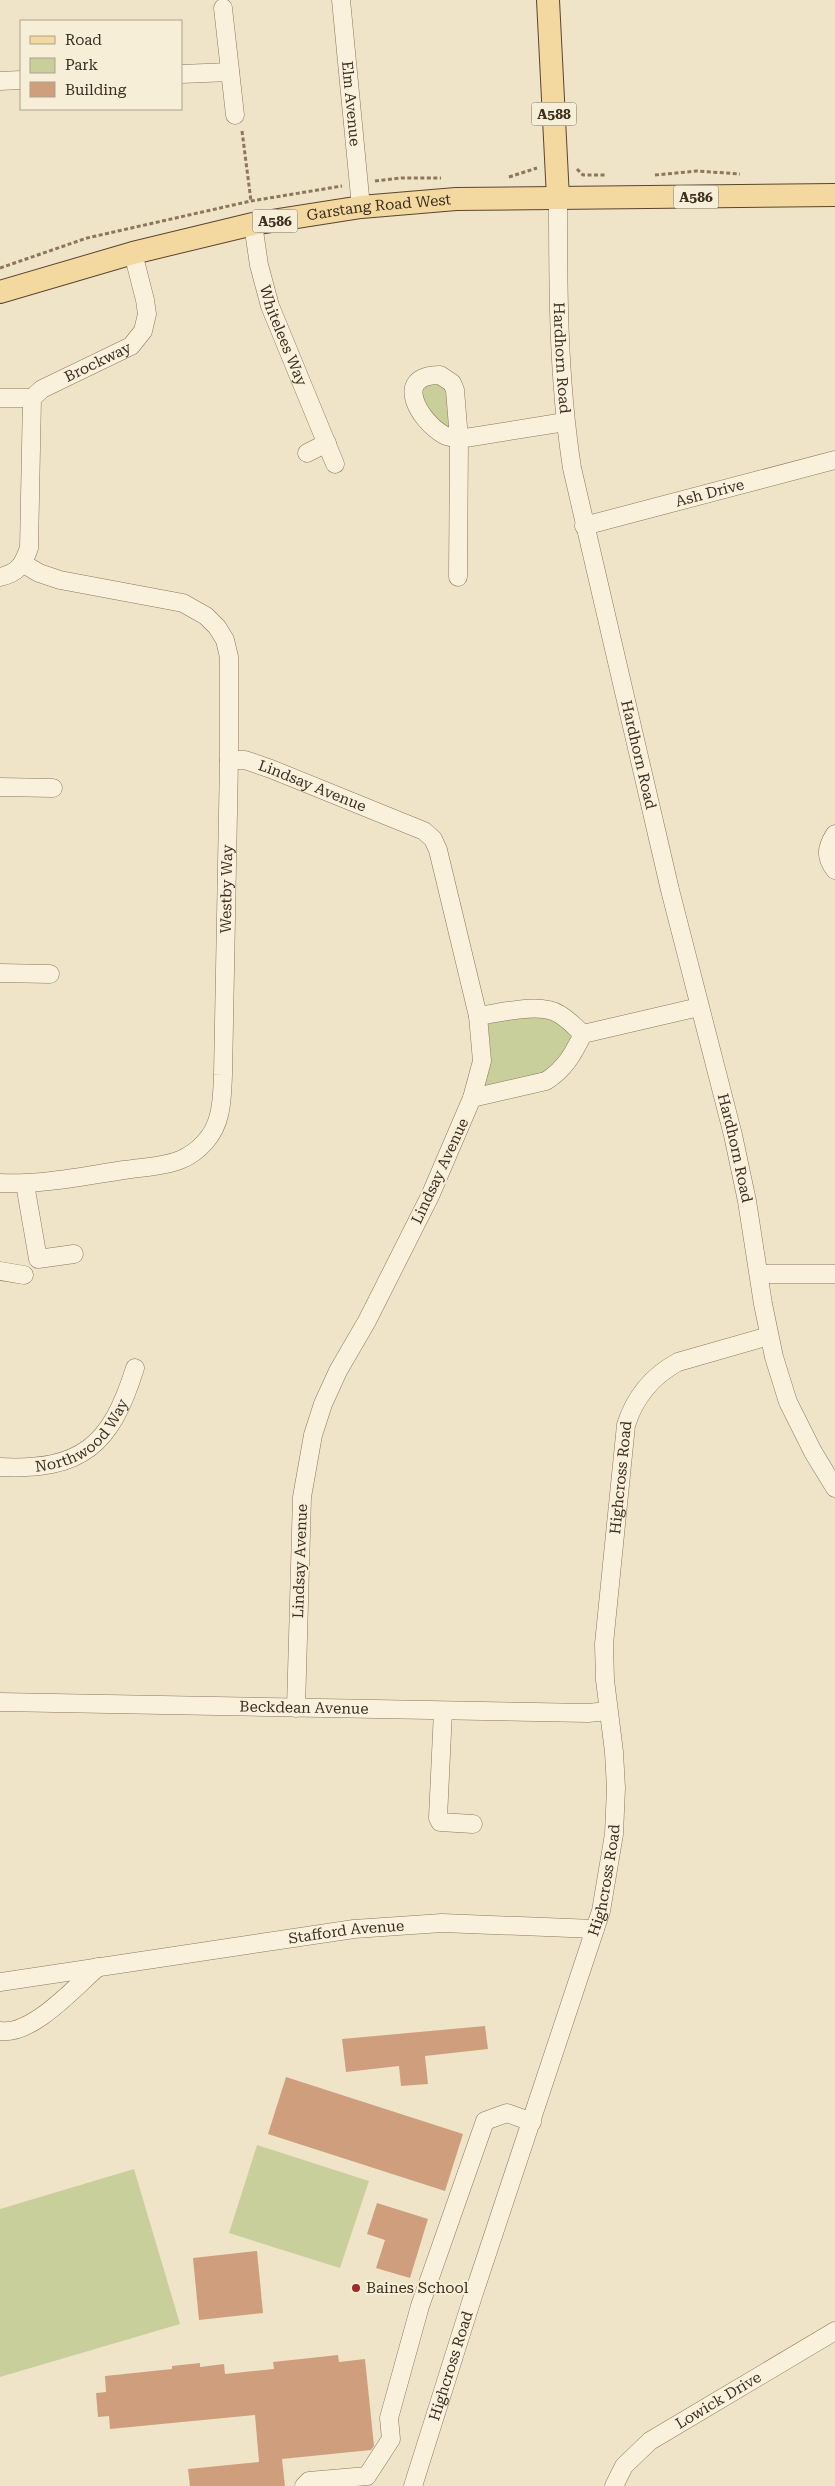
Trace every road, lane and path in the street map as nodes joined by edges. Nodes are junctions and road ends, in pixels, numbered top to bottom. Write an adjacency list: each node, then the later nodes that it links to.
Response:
1 (341, 0): 15 (street, Elm Avenue)
2 (548, 0): 14 (main road, Hardhorn Road / A588)
3 (223, 8): 4 (street)
4 (230, 72): 5 (street); 8 (street)
5 (182, 74)
6 (20, 80): 7 (street)
7 (0, 81)
8 (235, 115): 16 (path)
9 (574, 167): 11 (path)
10 (747, 175): 12 (path)
11 (612, 176)
12 (650, 176)
13 (835, 195): 14 (main road, A586)
14 (558, 198): 15 (main road, Garstang Road West / A586); 21 (street, Hardhorn Road)
15 (361, 207): 16 (main road, Garstang Road West / A586)
16 (253, 224): 17 (main road, Garstang Road West / A586); 22 (street, Whitelees Way)
17 (133, 254): 18 (main road, Garstang Road West / A586); 20 (street, Brockway)
18 (0, 292)
19 (0, 398): 20 (street)
20 (32, 398): 27 (street)
21 (565, 422): 26 (street, Hardhorn Road); 29 (street)
22 (327, 443): 23 (street); 25 (street, Whitelees Way)
23 (307, 453)
24 (835, 460): 26 (street, Ash Drive)
25 (336, 464)
26 (584, 526): 37 (street, Hardhorn Road)
27 (24, 564): 28 (street); 30 (street, Westby Way)
28 (0, 577)
29 (458, 577)
30 (229, 760): 38 (street, Lindsay Avenue); 42 (street, Westby Way)
31 (0, 787): 32 (street)
32 (53, 788)
33 (835, 834): 34 (street)
34 (835, 870)
35 (0, 973): 36 (street)
36 (50, 974)
37 (699, 1007): 39 (street); 45 (street, Hardhorn Road)
38 (478, 1016): 39 (street); 40 (street, Lindsay Avenue)
39 (583, 1034): 40 (street)
40 (472, 1098): 53 (street, Lindsay Avenue)
41 (0, 1183): 42 (street, Westby Way)
42 (25, 1184): 43 (street)
43 (74, 1254)
44 (0, 1271): 47 (street)
45 (759, 1274): 46 (street); 48 (street, Hardhorn Road)
46 (835, 1274)
47 (24, 1275)
48 (769, 1336): 51 (street, Hardhorn Road); 55 (street, Highcross Road)
49 (135, 1368): 50 (street, Northwood Way)
50 (0, 1467)
51 (835, 1488)
52 (0, 1702): 53 (street, Beckdean Avenue)
53 (296, 1708): 54 (street, Beckdean Avenue)
54 (443, 1711): 55 (street, Beckdean Avenue); 56 (street)
55 (608, 1711): 57 (street, Highcross Road)
56 (473, 1824)
57 (596, 1929): 58 (street, Stafford Avenue); 61 (street, Highcross Road)
58 (98, 1967): 59 (street, Stafford Avenue); 60 (street)
59 (0, 1982)
60 (0, 2031)
61 (532, 2122): 63 (street); 64 (street, Highcross Road)
62 (835, 2331): 65 (street, Lowick Drive)
63 (304, 2486)
64 (413, 2486)
65 (614, 2486)

